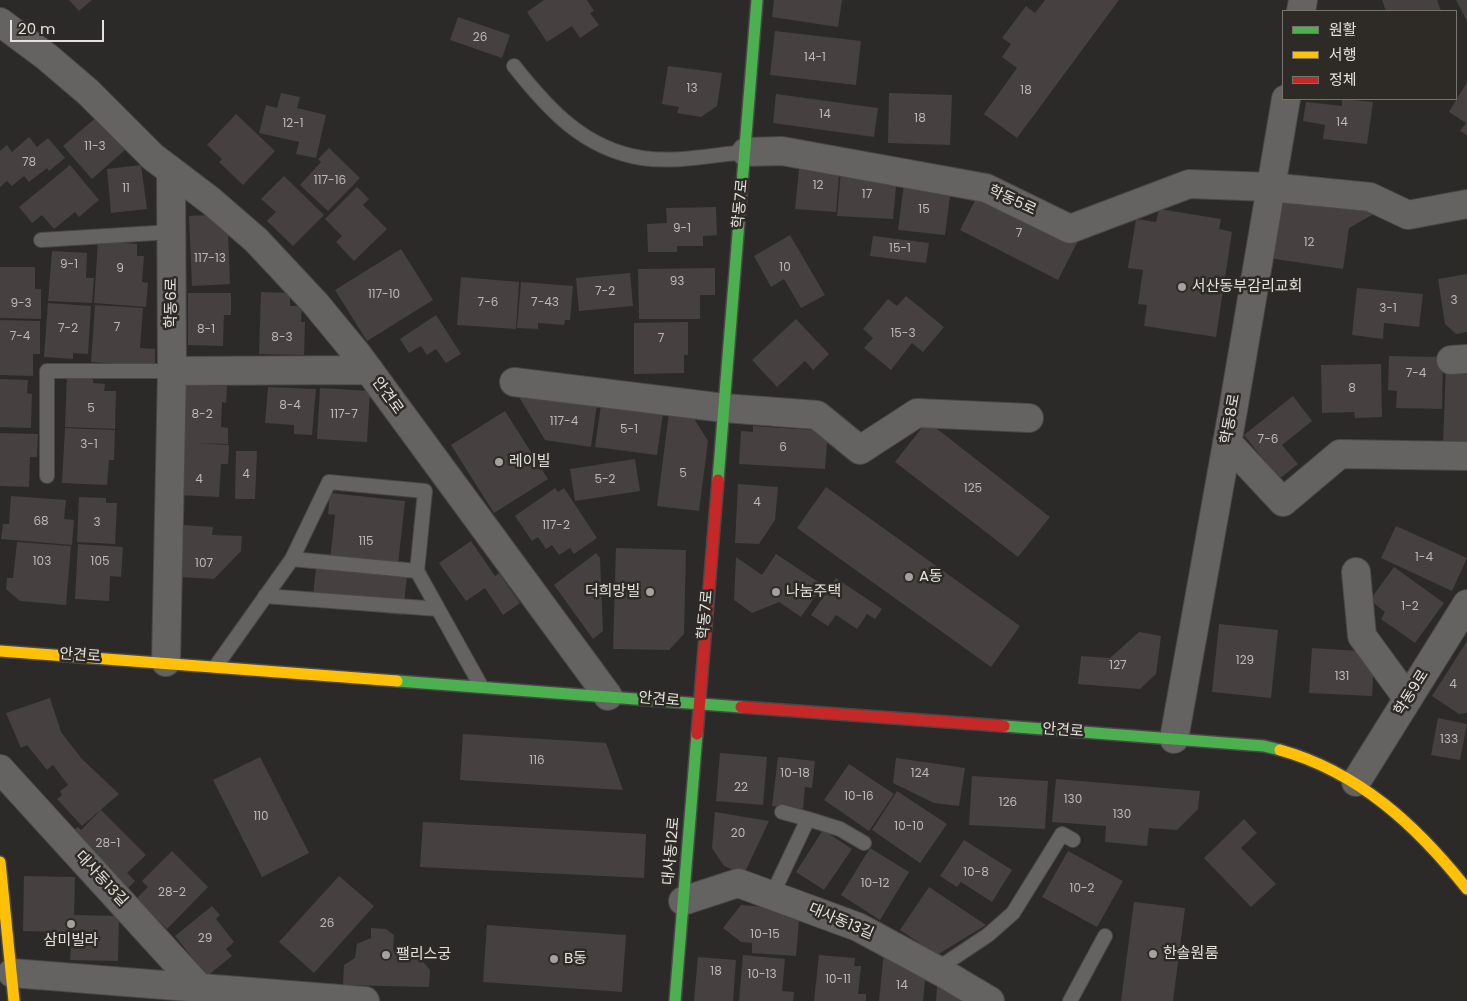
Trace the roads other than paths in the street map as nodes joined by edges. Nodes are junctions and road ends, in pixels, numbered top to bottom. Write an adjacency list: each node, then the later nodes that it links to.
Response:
1 (757, 0): 5 (street, 학동7로)
2 (0, 22): 6 (street)
3 (514, 66): 5 (lane)
4 (1286, 100): 7 (street, 학동8로)
5 (746, 152): 7 (street, 학동5로); 14 (street, 학동7로)
6 (171, 172): 9 (street, 학동6로); 11 (street, 안견로)
7 (1269, 187): 8 (street, 학동5로); 16 (street, 학동8로)
8 (1467, 204)
9 (171, 232): 10 (lane); 12 (street, 학동6로)
10 (41, 240)
11 (369, 370): 12 (street); 29 (street, 안견로)
12 (172, 371): 18 (lane); 26 (street, 학동6로)
13 (514, 382): 14 (street)
14 (724, 408): 15 (street); 31 (street, 학동7로)
15 (1029, 418)
16 (1227, 442): 17 (street); 32 (street, 학동8로)
17 (1467, 456)
18 (47, 476)
19 (292, 559): 20 (lane); 20 (lane); 22 (lane)
20 (417, 571): 24 (lane)
21 (1356, 572): 30 (street)
22 (265, 596): 24 (lane); 27 (lane)
23 (1467, 604): 30 (street, 학동9로)
24 (438, 609): 28 (lane)
25 (0, 651): 26 (street, 안견로)
26 (166, 662): 27 (street, 안견로)
27 (216, 666): 28 (street, 안견로)
28 (481, 686): 29 (street, 안견로)
29 (608, 696): 31 (street, 안견로)
30 (1408, 699): 34 (street, 학동9로)
31 (699, 703): 32 (street, 안견로); 42 (street, 대사동12로)
32 (1174, 739): 34 (street, 안견로)
33 (0, 770): 46 (street, 대사동13길)
34 (1356, 782): 40 (street, 안견로)
35 (782, 812): 36 (lane)
36 (808, 819): 38 (lane); 41 (lane)
37 (1073, 840): 44 (lane)
38 (864, 843)
39 (0, 862): 45 (street)
40 (1467, 889)
41 (772, 895): 42 (street, 대사동13길); 44 (street, 대사동13길)
42 (683, 901): 50 (street, 대사동12로)
43 (1105, 936): 52 (lane)
44 (937, 969): 51 (street, 대사동13길)
45 (6, 973): 46 (street); 47 (street)
46 (206, 995): 48 (street)
47 (14, 1001)
48 (347, 1001): 49 (street)
49 (365, 1001)
50 (675, 1001)
51 (990, 1001)
52 (1070, 1001)

